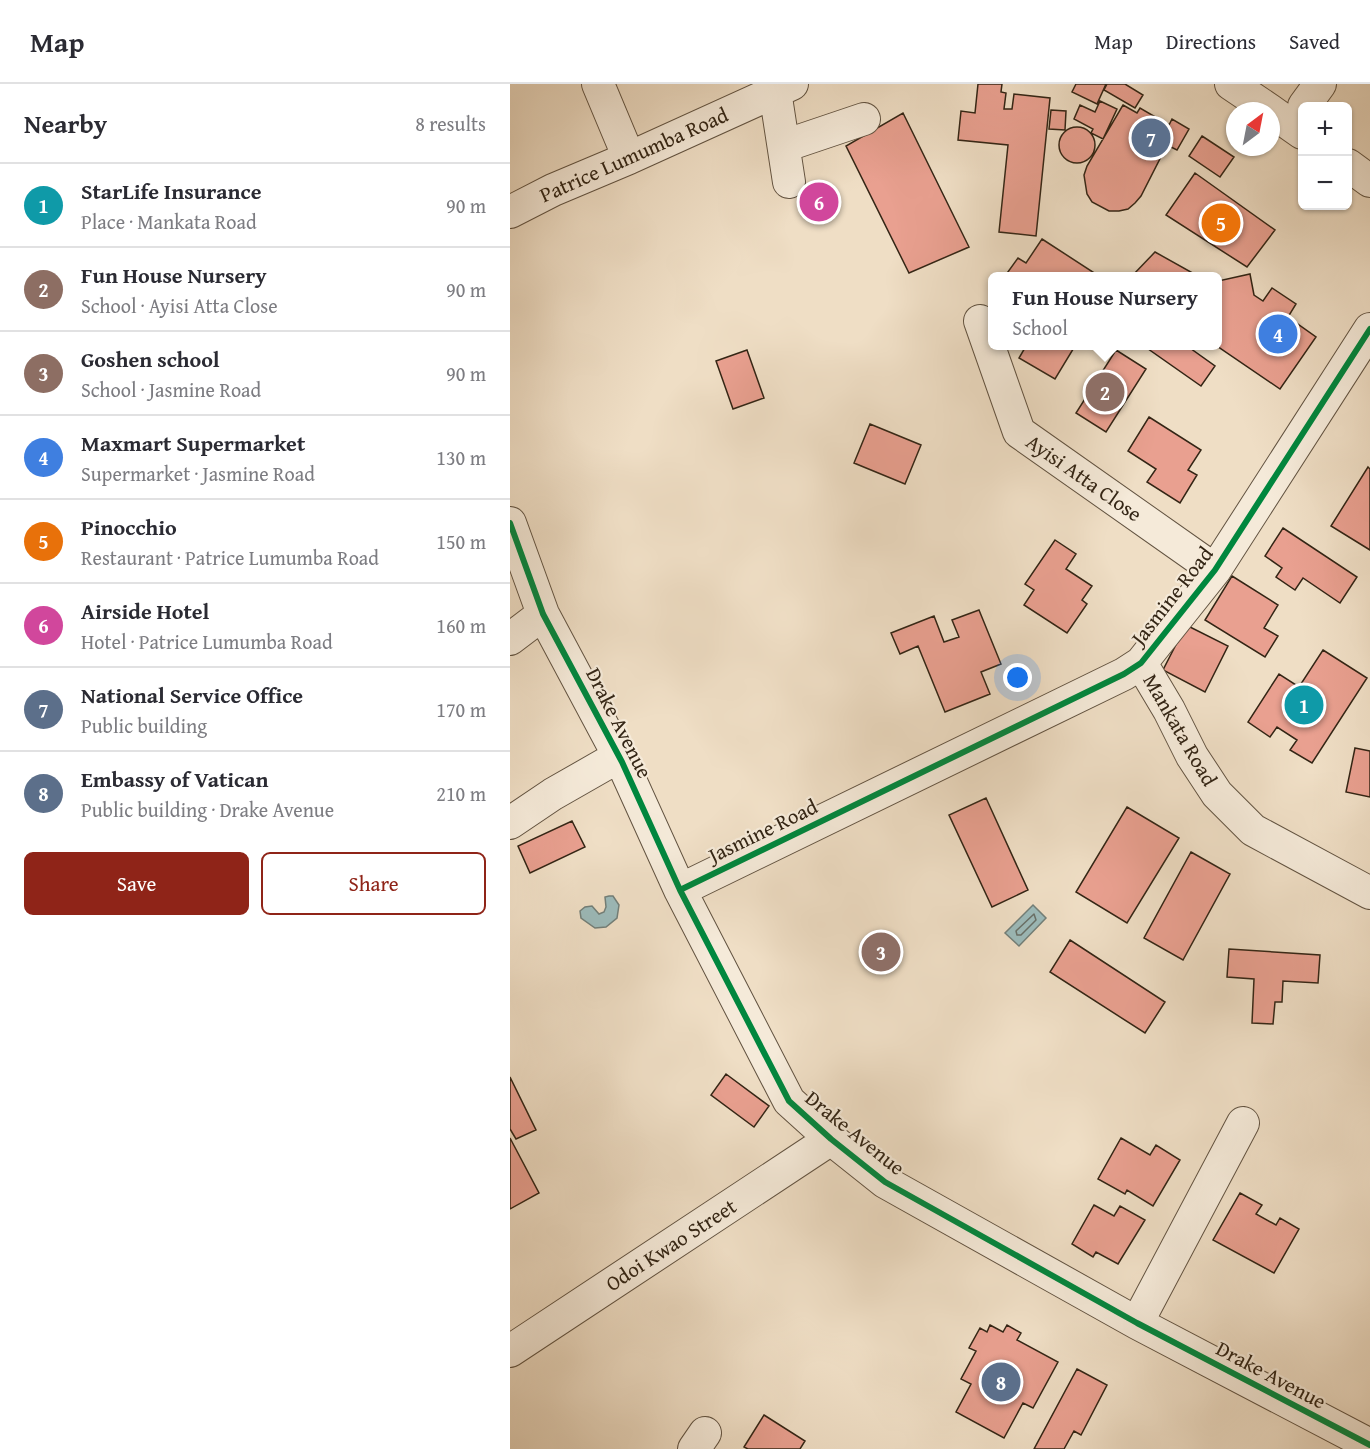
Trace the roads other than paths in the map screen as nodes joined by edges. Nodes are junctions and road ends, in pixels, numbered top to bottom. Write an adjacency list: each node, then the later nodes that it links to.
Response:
1 (598, 84): 8 (street)
2 (1231, 84): 5 (street)
3 (1320, 84): 5 (street)
4 (783, 87): 7 (street); 8 (street, Patrice Lumumba Road)
5 (1290, 116)
6 (864, 119): 7 (street)
7 (784, 146): 11 (street)
8 (629, 158): 12 (street, Patrice Lumumba Road)
9 (1352, 168): 10 (street)
10 (1370, 181)
11 (789, 182)
12 (510, 212)
13 (980, 321): 15 (street, Ayisi Atta Close)
14 (1370, 329): 18 (street, Jasmine Road)
15 (988, 344)
16 (990, 350): 18 (street, Ayisi Atta Close)
17 (510, 523): 19 (street, Drake Avenue)
18 (1215, 570): 21 (street, Jasmine Road)
19 (543, 614): 20 (street); 22 (street, Drake Avenue)
20 (510, 639)
21 (1141, 663): 24 (street, Jasmine Road); 25 (street, Mankata Road)
22 (622, 762): 23 (street); 24 (street, Drake Avenue)
23 (510, 823)
24 (680, 890): 27 (street, Drake Avenue)
25 (1370, 893)
26 (1243, 1123): 28 (street)
27 (831, 1139): 28 (street, Drake Avenue); 29 (street, Odoi Kwao Street)
28 (1137, 1323): 30 (street, Drake Avenue)
29 (510, 1351)
30 (1370, 1444)

